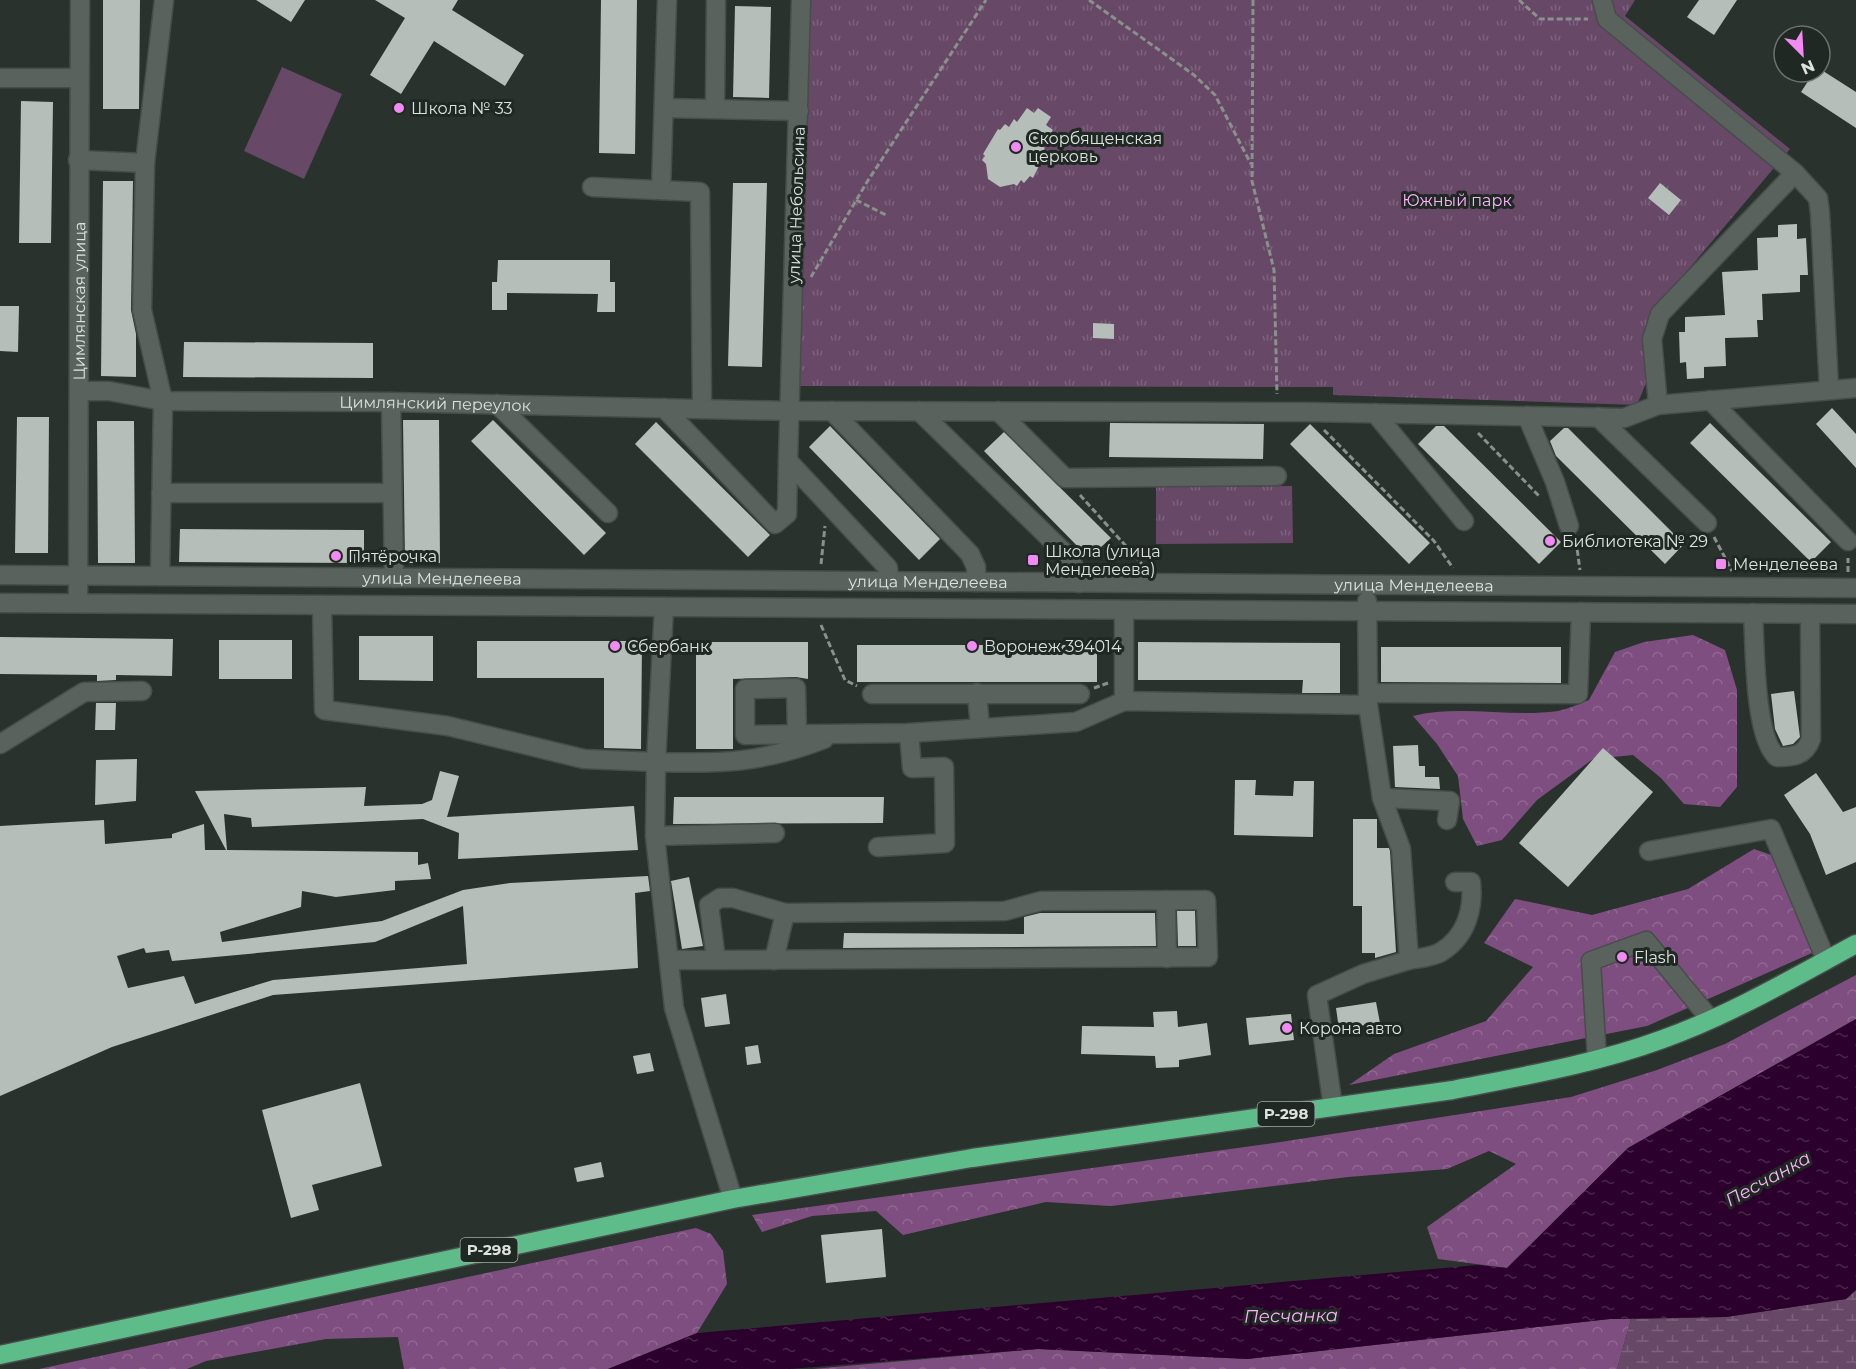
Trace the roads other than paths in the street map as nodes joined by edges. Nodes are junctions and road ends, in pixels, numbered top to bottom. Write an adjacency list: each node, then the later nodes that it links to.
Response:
1 (81, 0): 8 (street, Цимлянская улица)
2 (164, 0): 13 (street)
3 (666, 0): 9 (street)
4 (717, 0): 10 (street)
5 (801, 0): 11 (street, улица Небольсина)
6 (1602, 0): 14 (street)
7 (0, 78): 8 (street)
8 (79, 78): 12 (street, Цимлянская улица)
9 (664, 108): 10 (street); 16 (street)
10 (715, 109): 11 (street)
11 (799, 111): 27 (street, улица Небольсина)
12 (78, 160): 13 (street); 19 (street, Цимлянская улица)
13 (145, 163): 20 (street)
14 (1795, 173): 18 (street); 24 (street)
15 (592, 187): 16 (street)
16 (661, 190): 26 (street)
17 (1856, 388): 18 (street, Цимлянский переулок)
18 (1828, 389): 21 (street, Цимлянский переулок)
19 (80, 391): 20 (street, Цимлянский переулок); 44 (street, Цимлянская улица)
20 (163, 400): 22 (street, Цимлянский переулок); 36 (street)
21 (1710, 400): 24 (street, Цимлянский переулок); 42 (street)
22 (391, 402): 23 (street, Цимлянский переулок); 37 (street)
23 (498, 405): 25 (street, Цимлянский переулок); 38 (street)
24 (1658, 405): 33 (street, Цимлянский переулок)
25 (664, 408): 26 (street, Цимлянский переулок); 34 (street, улица Небольсина)
26 (702, 409): 27 (street, Цимлянский переулок)
27 (790, 411): 28 (street, Цимлянский переулок); 34 (street, улица Небольсина)
28 (832, 411): 29 (street, Цимлянский переулок); 48 (street)
29 (919, 411): 30 (street, Цимлянский переулок); 49 (street)
30 (998, 411): 31 (street, Цимлянский переулок); 35 (street)
31 (1375, 413): 32 (street, Цимлянский переулок); 39 (street)
32 (1527, 416): 33 (street, Цимлянский переулок); 41 (street)
33 (1598, 417): 40 (street)
34 (788, 461): 47 (street)
35 (1277, 476)
36 (161, 493): 37 (street); 45 (street)
37 (392, 493): 46 (street)
38 (608, 513)
39 (1464, 521)
40 (1707, 523)
41 (1569, 526)
42 (1848, 541)
43 (0, 575): 44 (street, улица Менделеева)
44 (77, 576): 45 (street, улица Менделеева); 53 (street, Цимлянская улица)
45 (160, 576): 46 (street, улица Менделеева)
46 (394, 578): 47 (street, улица Менделеева)
47 (890, 581): 48 (street, улица Менделеева)
48 (976, 582): 49 (street, улица Менделеева)
49 (1079, 583): 50 (street, улица Менделеева)
50 (1366, 584): 51 (street, улица Менделеева); 57 (street)
51 (1856, 588)
52 (0, 603): 53 (street, улица Менделеева)
53 (78, 603): 54 (street, улица Менделеева)
54 (322, 605): 55 (street, улица Менделеева); 73 (street)
55 (664, 607): 56 (street, улица Менделеева); 73 (street)
56 (1124, 610): 57 (street, улица Менделеева); 67 (street)
57 (1367, 611): 58 (street, улица Менделеева); 66 (street)
58 (1581, 612): 59 (street, улица Менделеева); 66 (street)
59 (1753, 613): 60 (street, улица Менделеева); 60 (street)
60 (1810, 614): 61 (street, улица Менделеева)
61 (1856, 614)
62 (142, 691): 72 (street)
63 (977, 693): 64 (street); 65 (street); 68 (street)
64 (872, 694)
65 (1080, 694)
66 (1368, 699): 67 (street); 74 (street)
67 (1124, 701): 68 (street)
68 (980, 728): 69 (street)
69 (909, 733): 70 (street); 78 (street)
70 (837, 734): 71 (street); 73 (street)
71 (796, 735)
72 (0, 744)
73 (656, 762): 77 (street)
74 (1382, 798): 75 (street); 88 (street)
75 (1447, 820)
76 (776, 834): 77 (street)
77 (655, 836): 85 (street)
78 (878, 847)
79 (1649, 851): 89 (street)
80 (1455, 882): 88 (street)
81 (1166, 900): 82 (street); 84 (street); 84 (street)
82 (785, 913): 86 (street); 87 (street)
83 (1856, 944): 89 (highway, Р-298)
84 (1167, 958): 87 (street)
85 (669, 960): 86 (street); 93 (street)
86 (716, 960): 87 (street)
87 (774, 960)
88 (1409, 960): 92 (street)
89 (1826, 960): 90 (highway, Р-298)
90 (1710, 1019): 91 (highway, Р-298); 91 (street)
91 (1598, 1059): 92 (highway, Р-298)
92 (1333, 1107): 93 (highway, Р-298)
93 (733, 1199): 94 (highway, Р-298)
94 (0, 1355)

